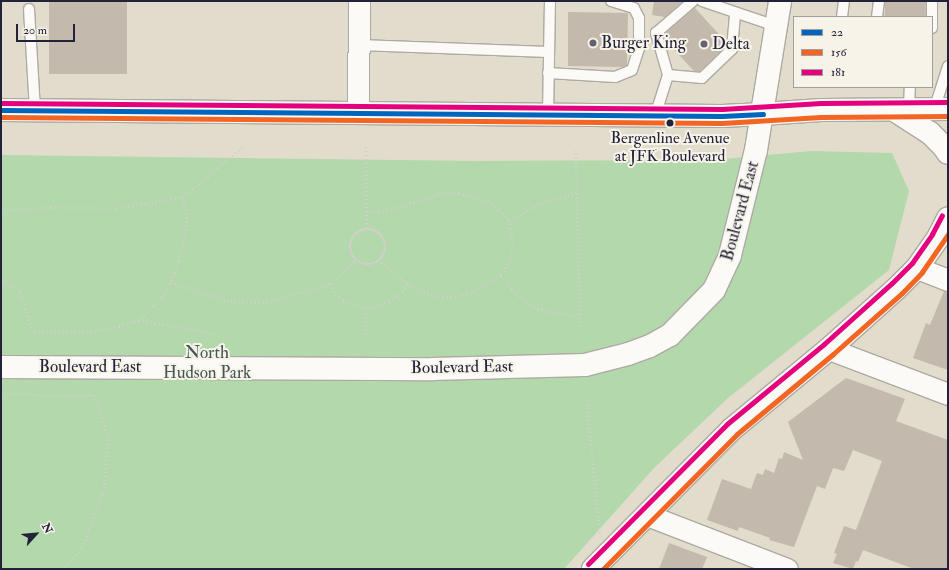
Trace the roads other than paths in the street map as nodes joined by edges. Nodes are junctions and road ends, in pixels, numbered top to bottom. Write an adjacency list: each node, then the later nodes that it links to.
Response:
1 (358, 1): 16 (street)
2 (550, 1): 17 (lane)
3 (611, 1): 19 (lane)
4 (693, 1): 20 (lane)
5 (702, 1): 11 (lane)
6 (780, 1): 15 (main road, Boulevard East)
7 (844, 1): 12 (lane)
8 (879, 1): 13 (lane)
9 (932, 1): 14 (lane)
10 (29, 9): 25 (lane)
11 (735, 13): 15 (lane); 20 (lane)
12 (842, 16)
13 (877, 16)
14 (932, 16)
15 (776, 26): 28 (main road, Boulevard East)
16 (359, 45): 17 (lane); 26 (street)
17 (549, 52): 19 (lane)
18 (948, 66): 22 (lane)
19 (548, 73): 27 (lane)
20 (668, 75): 29 (lane)
21 (910, 88): 24 (lane)
22 (941, 109): 24 (main road)
23 (1, 110): 25 (main road)
24 (902, 110): 28 (main road); 30 (main road)
25 (35, 111): 26 (main road)
26 (358, 112): 27 (main road)
27 (548, 114): 29 (main road)
28 (763, 114): 29 (main road); 35 (main road, Boulevard East)
29 (655, 116)
30 (948, 153)
31 (948, 218): 32 (main road)
32 (917, 268): 33 (street); 34 (main road)
33 (948, 280)
34 (829, 349): 36 (street); 37 (main road)
35 (1, 367)
36 (948, 394)
37 (647, 515): 38 (main road); 39 (street)
38 (598, 564)
39 (787, 569)

